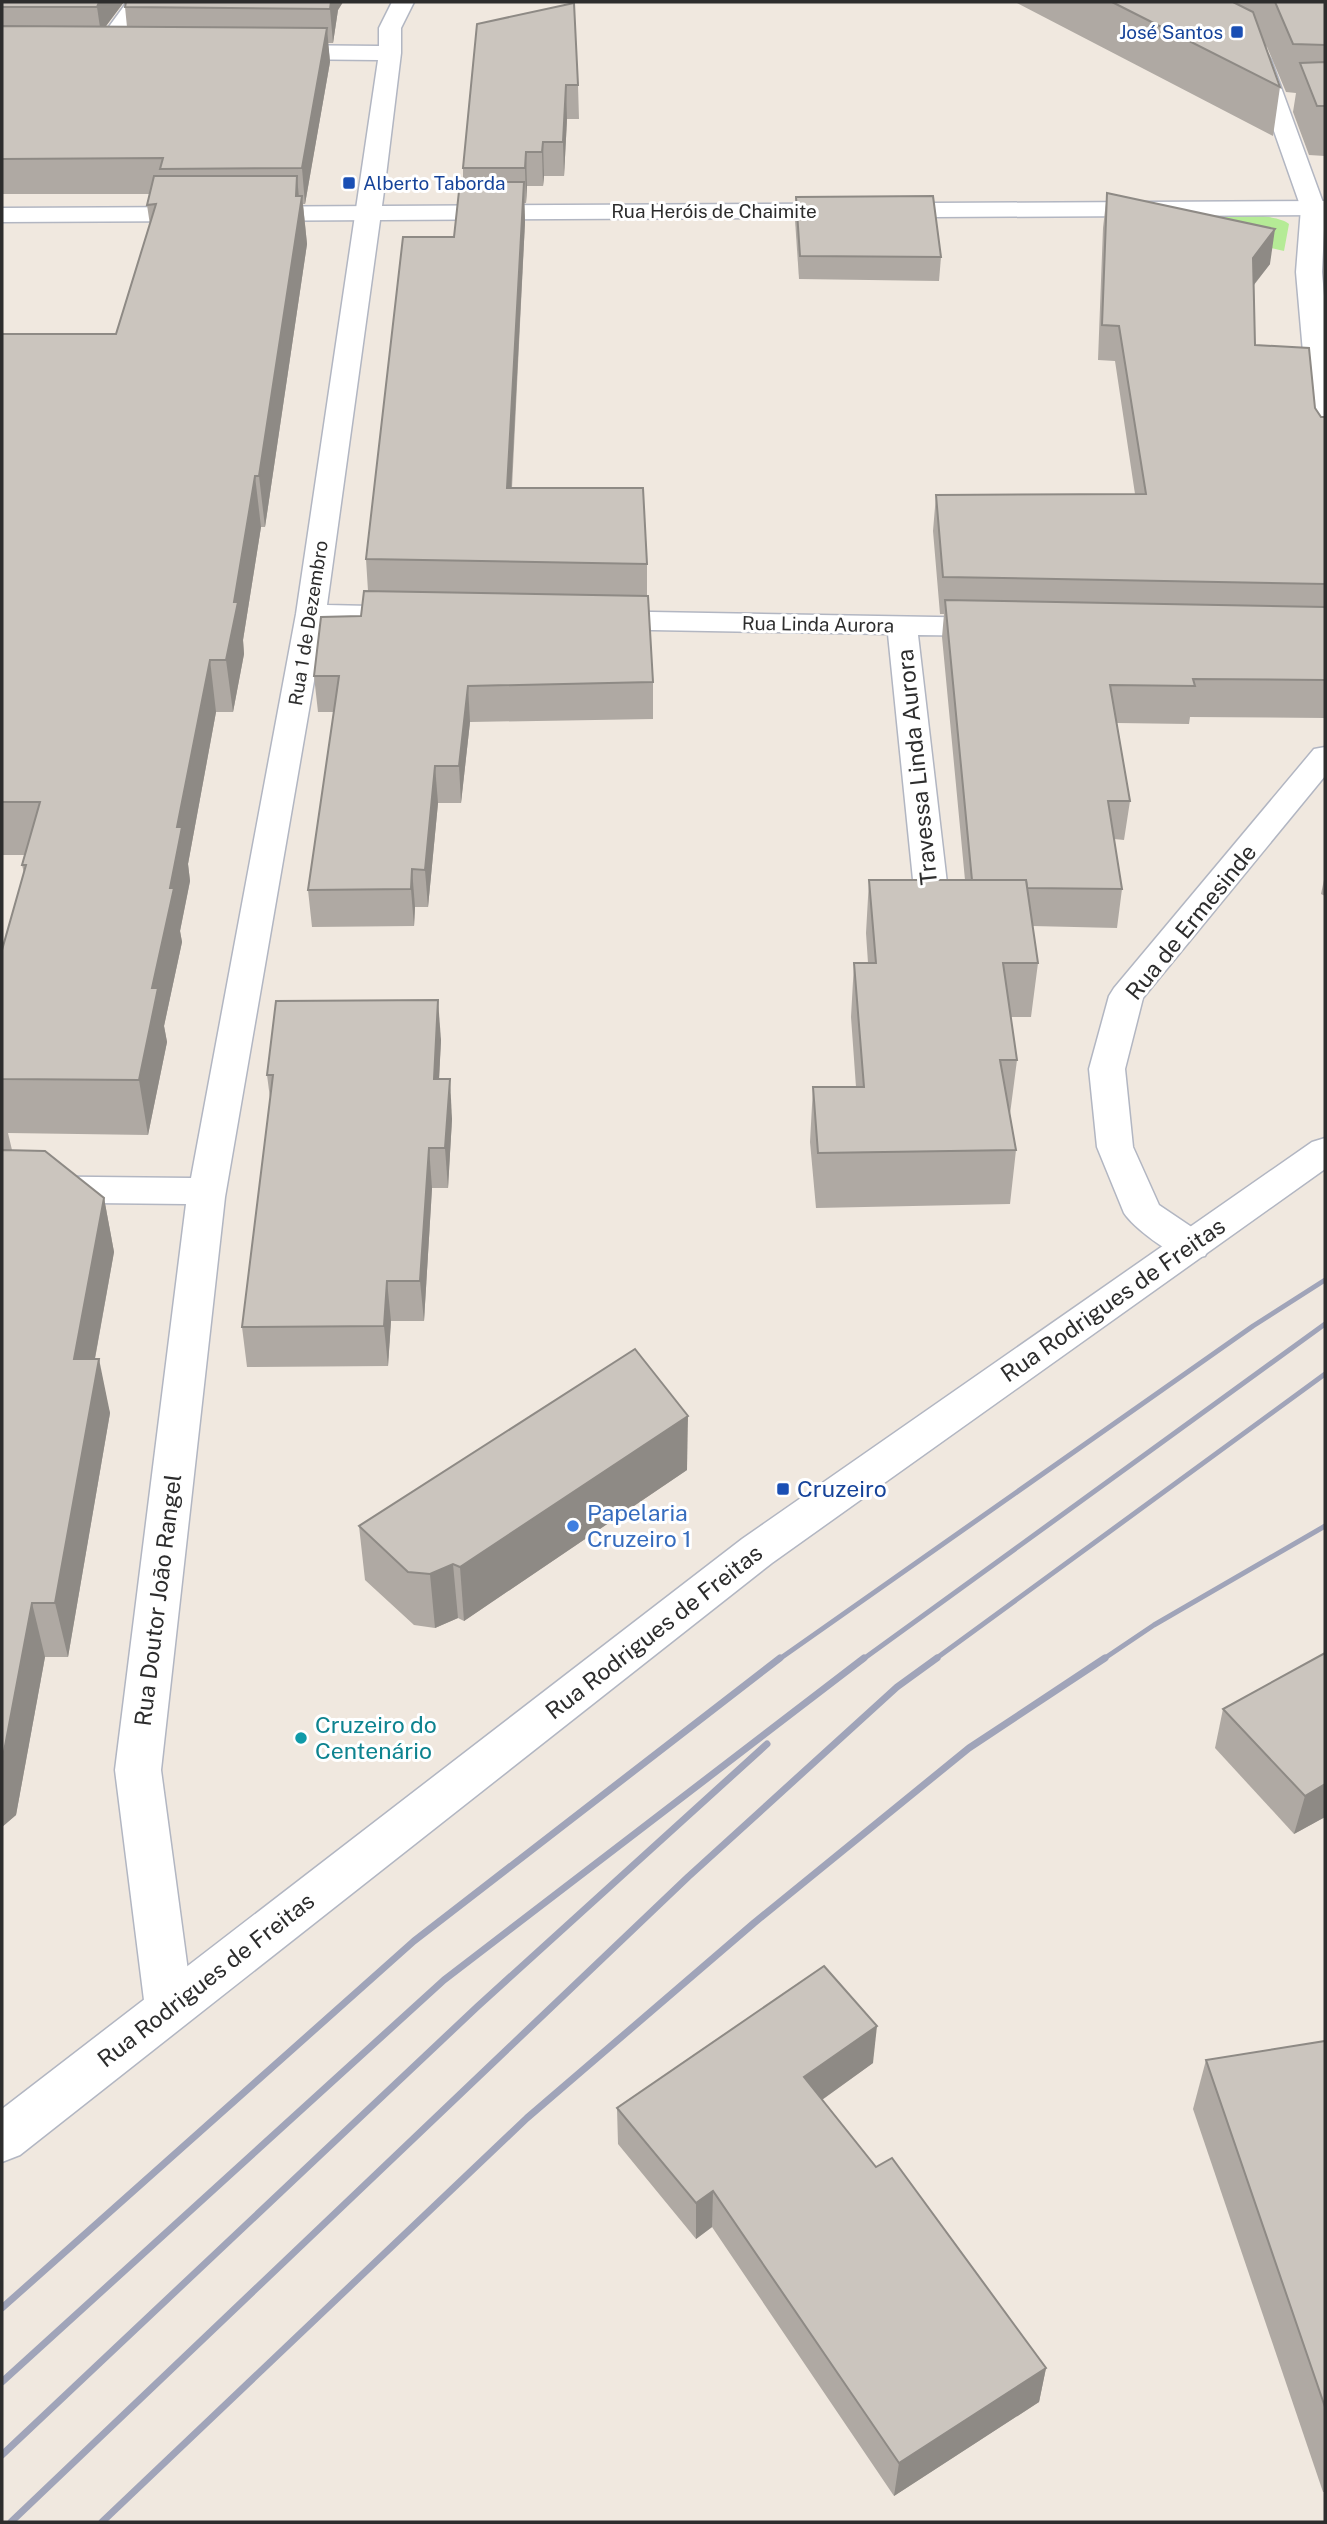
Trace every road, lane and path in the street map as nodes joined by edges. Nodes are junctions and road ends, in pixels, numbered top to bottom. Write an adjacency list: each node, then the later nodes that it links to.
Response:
1 (138, 2): 4 (street)
2 (403, 2): 7 (street)
3 (93, 28): 4 (street)
4 (119, 28): 5 (street); 10 (street)
5 (147, 28)
6 (365, 28): 7 (street)
7 (390, 28): 13 (street, Rua 1 de Dezembro)
8 (1246, 48): 14 (street)
9 (85, 51): 10 (street)
10 (113, 51): 11 (street)
11 (139, 51)
12 (258, 52): 13 (street)
13 (390, 53): 17 (street, Rua 1 de Dezembro)
14 (1275, 102): 15 (street); 16 (street)
15 (1300, 102)
16 (1319, 208): 17 (street, Rua Heróis de Chaimite); 19 (street)
17 (368, 213): 18 (street, Rua Heróis de Chaimite); 20 (street, Rua 1 de Dezembro)
18 (2, 215)
19 (1325, 444)
20 (311, 614): 21 (street); 29 (street, Rua 1 de Dezembro)
21 (434, 617)
22 (572, 619): 23 (street, Rua Linda Aurora)
23 (902, 625): 24 (street, Rua Linda Aurora); 26 (street, Travessa Linda Aurora)
24 (1025, 628)
25 (1325, 757): 30 (street, Rua de Ermesinde)
26 (933, 909)
27 (1325, 1151): 30 (street, Rua Rodrigues de Freitas)
28 (2, 1189): 29 (street)
29 (208, 1191): 31 (street, Rua Doutor João Rangel)
30 (1191, 1246): 31 (street, Rua Rodrigues de Freitas)
31 (169, 2008): 32 (street, Rua Rodrigues de Freitas)
32 (2, 2139)

